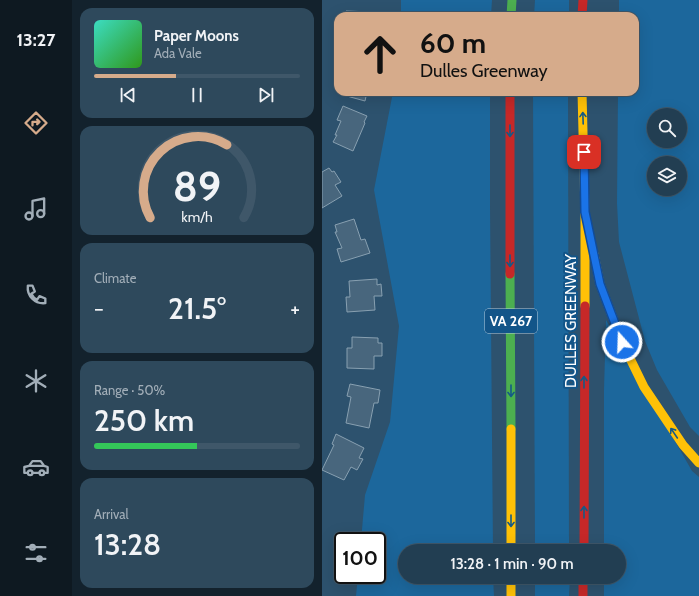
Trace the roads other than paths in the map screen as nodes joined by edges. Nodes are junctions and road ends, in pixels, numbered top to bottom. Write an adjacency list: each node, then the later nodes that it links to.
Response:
1 (512, 0): 3 (highway)
2 (583, 0): 4 (highway)
3 (511, 12)
4 (582, 12)
5 (510, 96): 9 (highway, VA 267, one-way to 9)
6 (582, 96): 7 (highway, DULLES GREENWAY, one-way to 6)
7 (585, 212): 8 (highway, one-way to 7); 10 (highway, DULLES GREENWAY, one-way to 7)
8 (699, 463)
9 (511, 544)
10 (584, 544)
11 (511, 584): 13 (highway)
12 (583, 584): 14 (highway)
13 (511, 596)
14 (583, 596)

